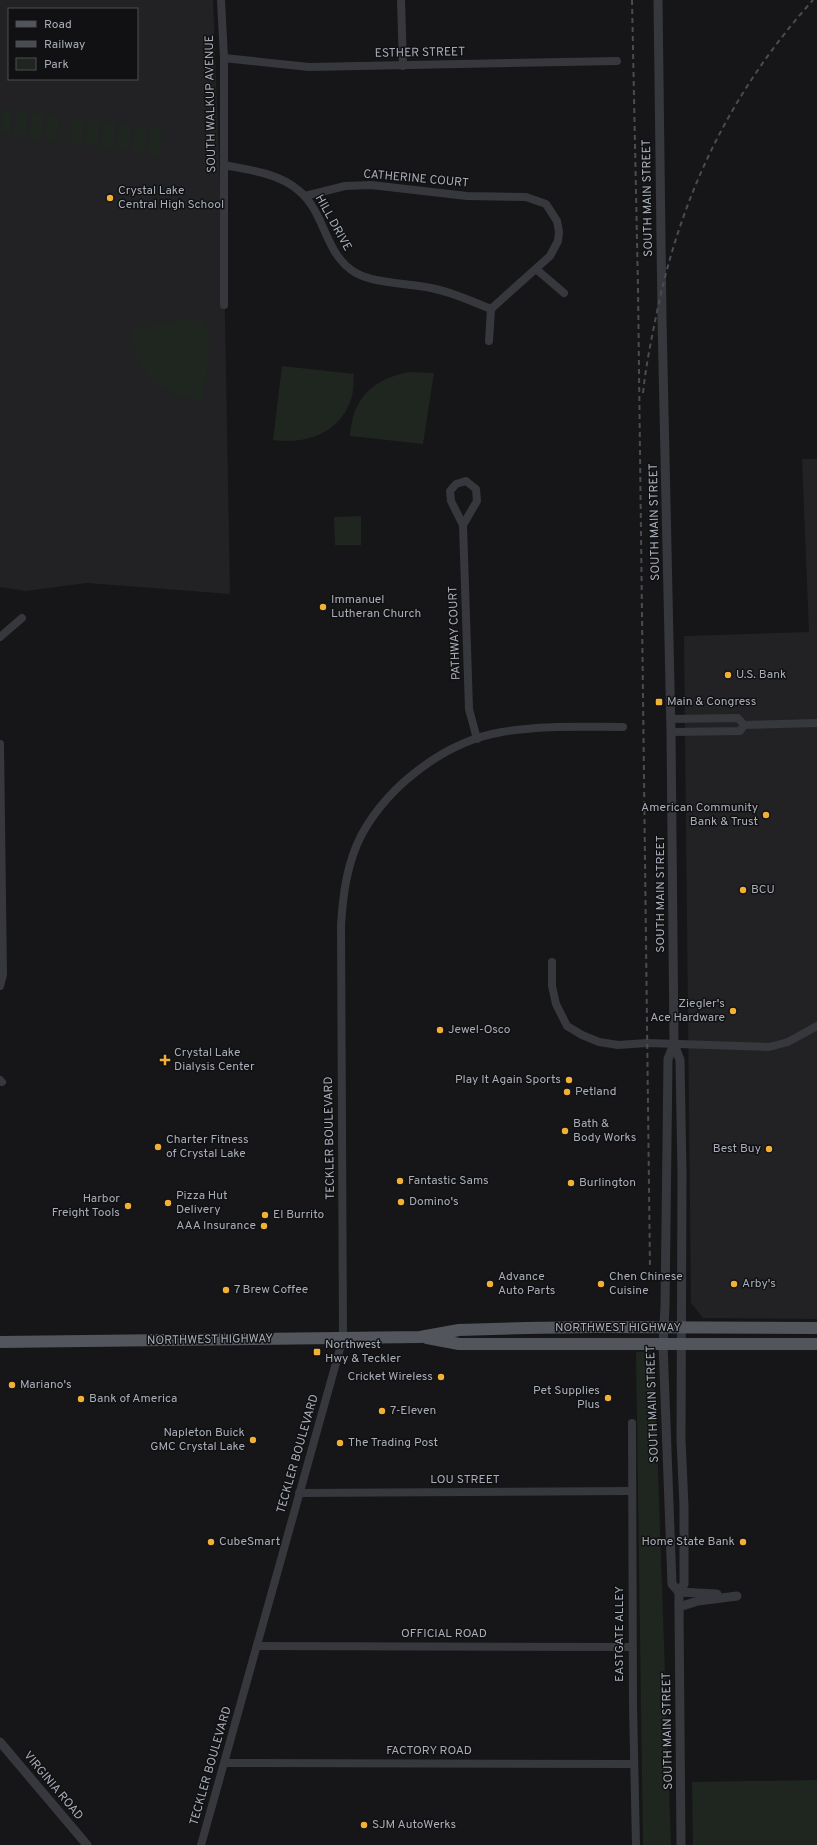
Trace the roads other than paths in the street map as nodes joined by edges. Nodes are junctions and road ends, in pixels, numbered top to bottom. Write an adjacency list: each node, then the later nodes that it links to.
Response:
1 (221, 0): 4 (street, SOUTH WALKUP AVENUE)
2 (401, 0): 6 (street)
3 (658, 0): 17 (street, SOUTH MAIN STREET)
4 (224, 58): 6 (street, ESTHER STREET); 7 (street, SOUTH WALKUP AVENUE)
5 (617, 61): 6 (street, ESTHER STREET)
6 (403, 66)
7 (224, 165): 8 (street, HILL DRIVE); 11 (street, SOUTH WALKUP AVENUE)
8 (305, 196): 9 (street, CATHERINE COURT); 12 (street, HILL DRIVE)
9 (536, 269): 10 (street); 12 (street, CATHERINE COURT)
10 (564, 293)
11 (224, 304)
12 (491, 309): 13 (street)
13 (489, 341)
14 (464, 525): 14 (street, PATHWAY COURT); 22 (street, PATHWAY COURT)
15 (22, 618): 16 (street)
16 (0, 637)
17 (671, 719): 19 (street); 21 (street, SOUTH MAIN STREET)
18 (817, 723): 19 (street)
19 (744, 725): 21 (street)
20 (623, 727): 22 (street, TECKLER BOULEVARD)
21 (671, 732): 28 (street, SOUTH MAIN STREET)
22 (477, 739): 33 (street, TECKLER BOULEVARD)
23 (0, 744): 24 (street)
24 (1, 914): 26 (street)
25 (552, 962): 28 (street)
26 (0, 986)
27 (817, 1026): 28 (street)
28 (674, 1044): 29 (street, SOUTH MAIN STREET); 30 (street, SOUTH MAIN STREET)
29 (682, 1327): 30 (main road, NORTHWEST HIGHWAY); 31 (main road, NORTHWEST HIGHWAY); 37 (street, SOUTH MAIN STREET)
30 (663, 1328): 32 (main road, NORTHWEST HIGHWAY); 35 (street, SOUTH MAIN STREET)
31 (817, 1328)
32 (420, 1337): 33 (main road, NORTHWEST HIGHWAY); 35 (main road, NORTHWEST HIGHWAY)
33 (343, 1338): 34 (main road, NORTHWEST HIGHWAY); 40 (street, TECKLER BOULEVARD)
34 (0, 1342)
35 (663, 1344): 37 (main road, NORTHWEST HIGHWAY); 41 (street, SOUTH MAIN STREET)
36 (817, 1344): 37 (main road, NORTHWEST HIGHWAY)
37 (681, 1345): 41 (street, SOUTH MAIN STREET)
38 (632, 1422): 39 (street, EASTGATE ALLEY)
39 (632, 1491): 40 (street, LOU STREET); 44 (street, EASTGATE ALLEY)
40 (299, 1493): 43 (street, TECKLER BOULEVARD)
41 (679, 1592): 42 (street, SOUTH MAIN STREET); 42 (street)
42 (679, 1608): 51 (street, SOUTH MAIN STREET)
43 (257, 1646): 44 (street, OFFICIAL ROAD); 46 (street, TECKLER BOULEVARD)
44 (632, 1647): 47 (street, EASTGATE ALLEY)
45 (0, 1742): 48 (street, VIRGINIA ROAD)
46 (225, 1763): 47 (street, FACTORY ROAD); 49 (street, TECKLER BOULEVARD)
47 (633, 1764): 50 (street, EASTGATE ALLEY)
48 (87, 1845)
49 (201, 1845)
50 (636, 1845)
51 (681, 1845)

